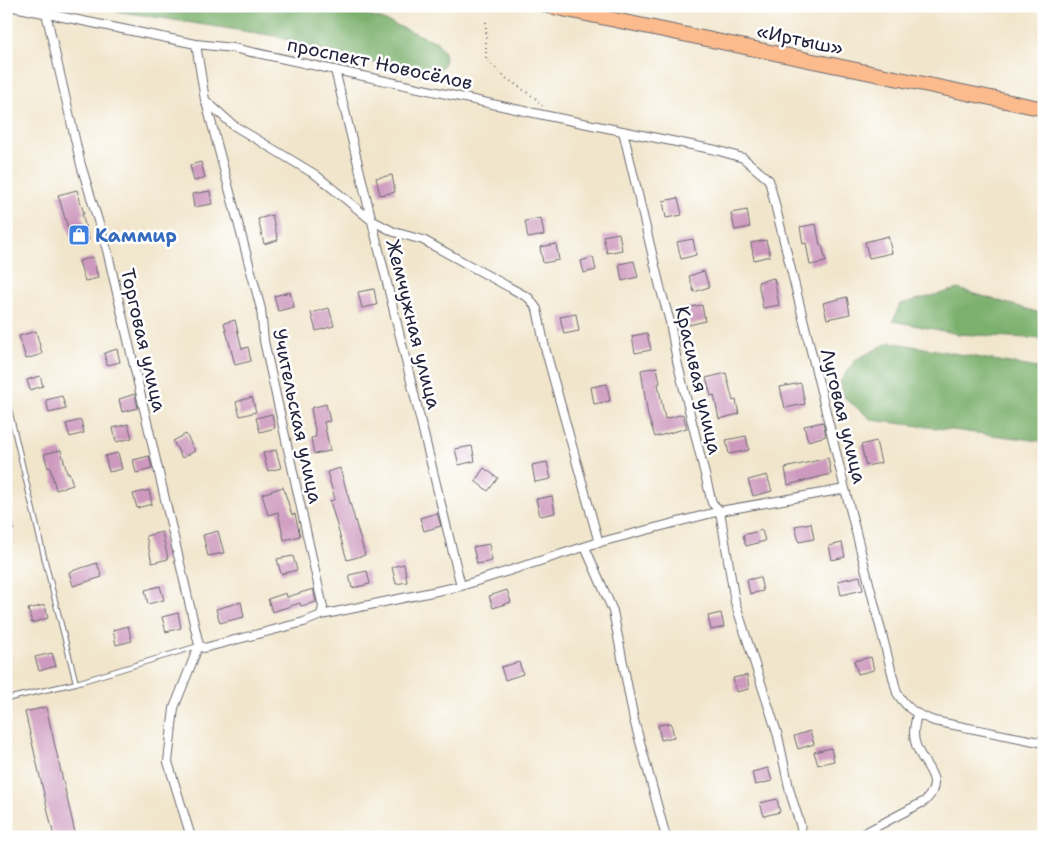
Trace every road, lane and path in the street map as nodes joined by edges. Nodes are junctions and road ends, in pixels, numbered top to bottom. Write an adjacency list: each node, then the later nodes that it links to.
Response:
1 (9, 6): 5 (street, проспект Новосёлов)
2 (548, 6): 10 (highway, «Иртыш»)
3 (833, 6): 4 (path)
4 (878, 6)
5 (46, 13): 7 (street, проспект Новосёлов); 22 (street, Торговая улица)
6 (486, 22): 11 (path)
7 (196, 44): 8 (street, проспект Новосёлов); 9 (street, Учительская улица)
8 (335, 70): 11 (street, проспект Новосёлов); 14 (street, Жемчужная улица)
9 (205, 100): 14 (street); 21 (street, Учительская улица)
10 (1044, 109)
11 (548, 116): 12 (street, проспект Новосёлов)
12 (622, 131): 13 (street, проспект Новосёлов); 17 (street, Красивая улица)
13 (743, 158): 16 (street, Луговая улица)
14 (372, 220): 18 (street); 20 (street, Жемчужная улица)
15 (6, 396): 23 (lane)
16 (845, 489): 17 (street); 25 (street, Луговая улица)
17 (720, 511): 18 (street); 29 (street, Красивая улица)
18 (599, 543): 19 (street)
19 (585, 547): 20 (street); 28 (street)
20 (461, 586): 21 (street)
21 (321, 615): 22 (street)
22 (199, 646): 23 (lane); 27 (street)
23 (76, 682): 24 (lane)
24 (6, 700)
25 (917, 714): 26 (street); 30 (street)
26 (1044, 743)
27 (191, 837)
28 (666, 837)
29 (802, 837)
30 (857, 837)

